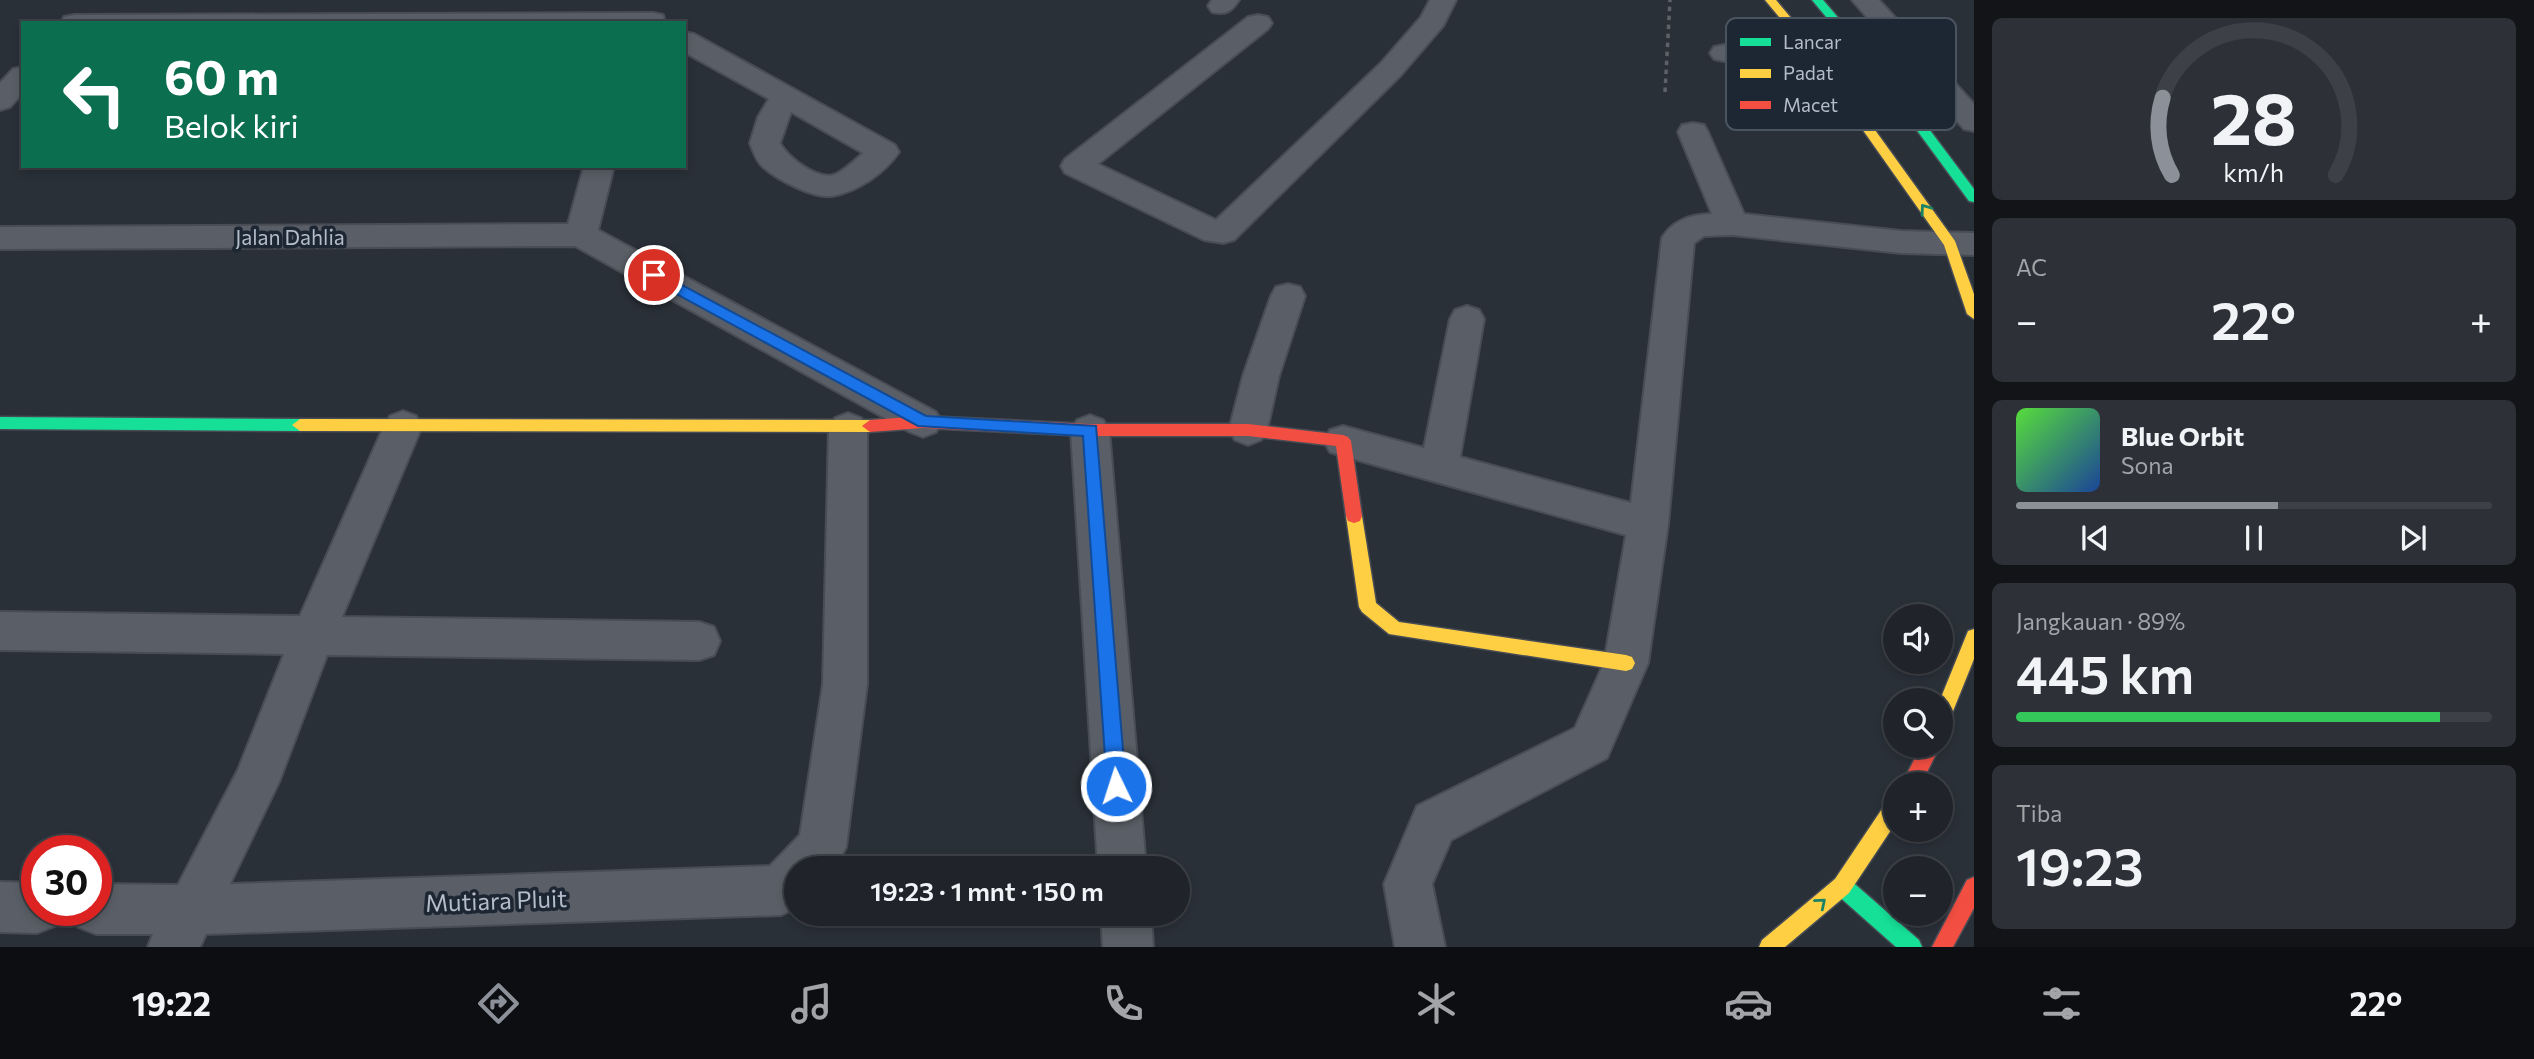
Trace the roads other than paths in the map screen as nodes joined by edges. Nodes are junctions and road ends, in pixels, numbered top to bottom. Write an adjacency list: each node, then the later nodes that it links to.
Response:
1 (629, 0): 9 (street)
2 (1443, 0): 10 (street)
3 (1770, 0): 6 (street)
4 (1817, 0): 7 (street)
5 (1865, 0): 8 (street)
6 (1785, 18)
7 (1832, 18)
8 (1881, 18)
9 (652, 21)
10 (1258, 23)
11 (686, 41): 13 (street)
12 (21, 77): 14 (street)
13 (784, 98)
14 (0, 101)
15 (1956, 102): 18 (street)
16 (0, 112): 17 (street)
17 (21, 112)
18 (1974, 122)
19 (1873, 130): 27 (street, one-way to 19)
20 (1923, 130): 23 (street)
21 (1693, 132): 24 (street)
22 (598, 168): 25 (street)
23 (1974, 198)
24 (1732, 224): 27 (street); 39 (street)
25 (581, 235): 26 (street, Jalan Dahlia); 31 (street)
26 (0, 238)
27 (1962, 244): 29 (street)
28 (1288, 296): 35 (street)
29 (1974, 314)
30 (1467, 319): 38 (street)
31 (923, 422): 34 (street); 36 (street)
32 (0, 423): 33 (street)
33 (403, 426): 34 (street); 41 (street)
34 (848, 428): 47 (street)
35 (1248, 429): 36 (street); 37 (street)
36 (1090, 430): 48 (street)
37 (1343, 441): 38 (street); 44 (street)
38 (1439, 467): 39 (street)
39 (1648, 524): 44 (street)
40 (0, 631): 41 (street)
41 (313, 637): 43 (street); 56 (street)
42 (1974, 637): 45 (street)
43 (699, 642)
44 (1626, 663): 58 (street)
45 (1953, 690)
46 (1883, 825): 49 (street)
47 (813, 856)
48 (1121, 856)
49 (1842, 886): 59 (street, one-way to 49); 60 (street)
50 (784, 887): 56 (street, Mutiara Pluit)
51 (1974, 887): 61 (street)
52 (0, 907): 53 (street)
53 (21, 908)
54 (112, 912): 56 (street, Mutiara Pluit)
55 (1127, 926): 57 (street)
56 (181, 929)
57 (1128, 947)
58 (1420, 947)
59 (1769, 947)
60 (1912, 947)
61 (1942, 947)

